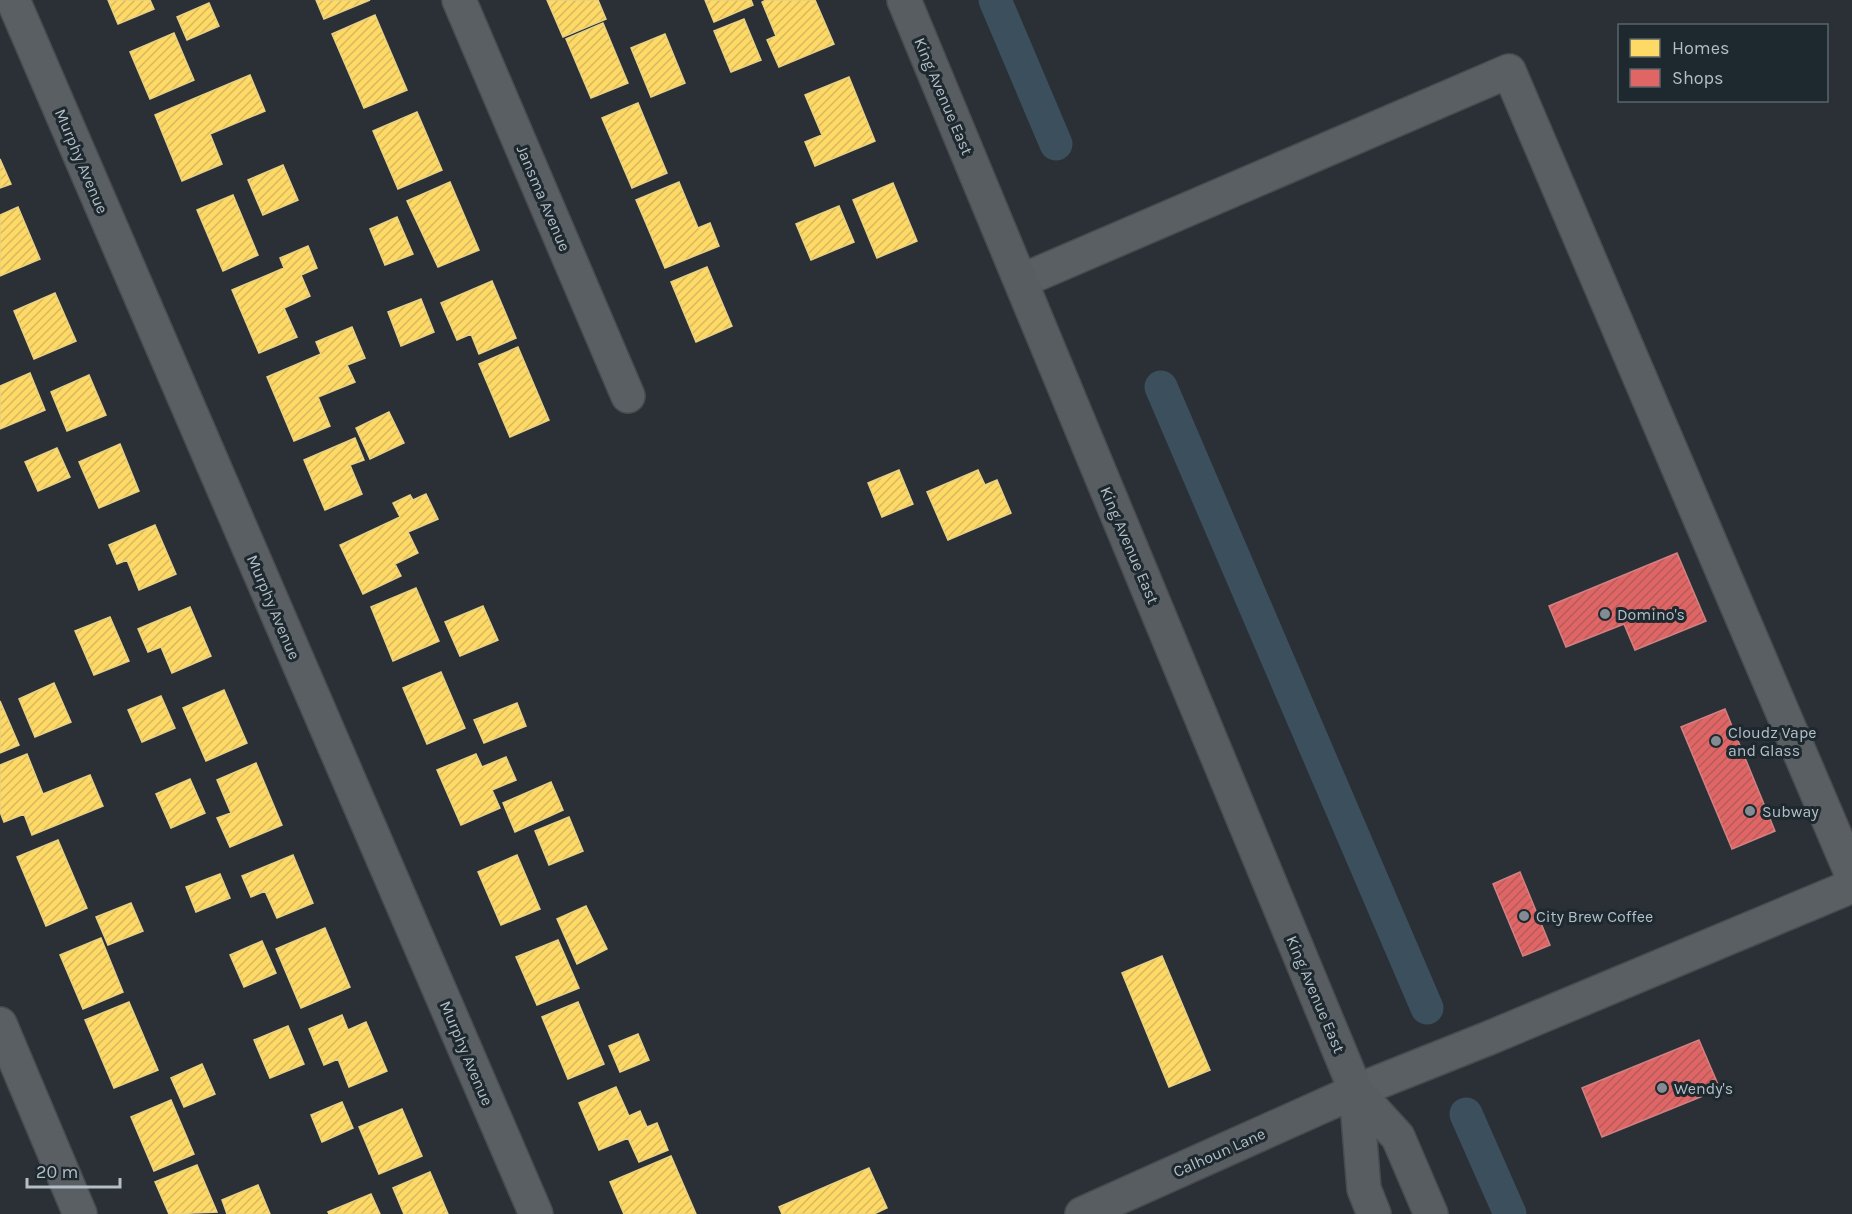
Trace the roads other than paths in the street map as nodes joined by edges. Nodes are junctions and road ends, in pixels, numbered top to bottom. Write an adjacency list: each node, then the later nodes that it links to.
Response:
1 (13, 0): 11 (street, Murphy Avenue)
2 (459, 0): 5 (street, Jansma Avenue)
3 (904, 0): 4 (main road, King Avenue East)
4 (1021, 281): 6 (street); 9 (main road, King Avenue East)
5 (628, 396)
6 (1852, 874)
7 (1852, 886): 9 (street)
8 (0, 1024): 10 (street)
9 (1356, 1091): 12 (main road, Calhoun Lane); 13 (main road, King Avenue East); 14 (main road, King Avenue East)
10 (80, 1214)
11 (536, 1214)
12 (1082, 1214)
13 (1374, 1214)
14 (1431, 1214)

